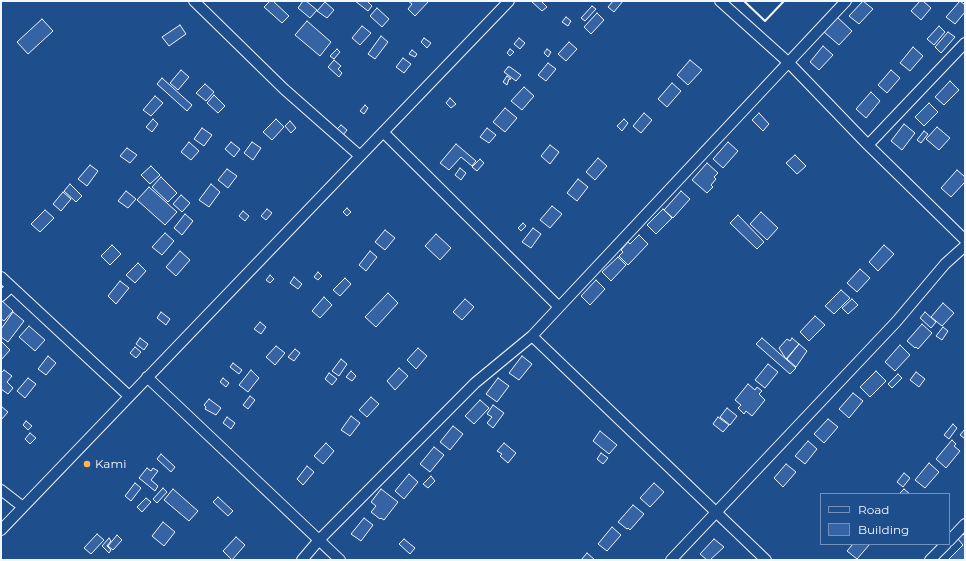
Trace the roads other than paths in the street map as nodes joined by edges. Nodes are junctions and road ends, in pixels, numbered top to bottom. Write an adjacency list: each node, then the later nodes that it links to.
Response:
1 (194, 1): 9 (street)
2 (509, 1): 7 (street)
3 (720, 1): 6 (street)
4 (846, 1): 6 (street)
5 (965, 43): 8 (street)
6 (789, 63): 8 (street); 15 (street)
7 (383, 132): 9 (street); 15 (street)
8 (868, 145): 10 (street)
9 (360, 156): 17 (street)
10 (965, 240)
11 (965, 246): 21 (street)
12 (1, 277): 13 (street)
13 (11, 287): 14 (street); 18 (street)
14 (1, 296)
15 (558, 306): 16 (street)
16 (532, 336): 21 (street); 24 (street)
17 (147, 377): 18 (street); 24 (street)
18 (129, 396): 20 (street)
19 (1, 490): 20 (street)
20 (23, 507): 23 (street)
21 (717, 513): 29 (street); 30 (street)
22 (965, 524): 25 (street)
23 (1, 530)
24 (319, 540): 27 (street); 28 (street)
25 (950, 540)
26 (945, 545): 31 (street)
27 (302, 560)
28 (340, 560)
29 (671, 560)
30 (766, 560)
31 (930, 560)

